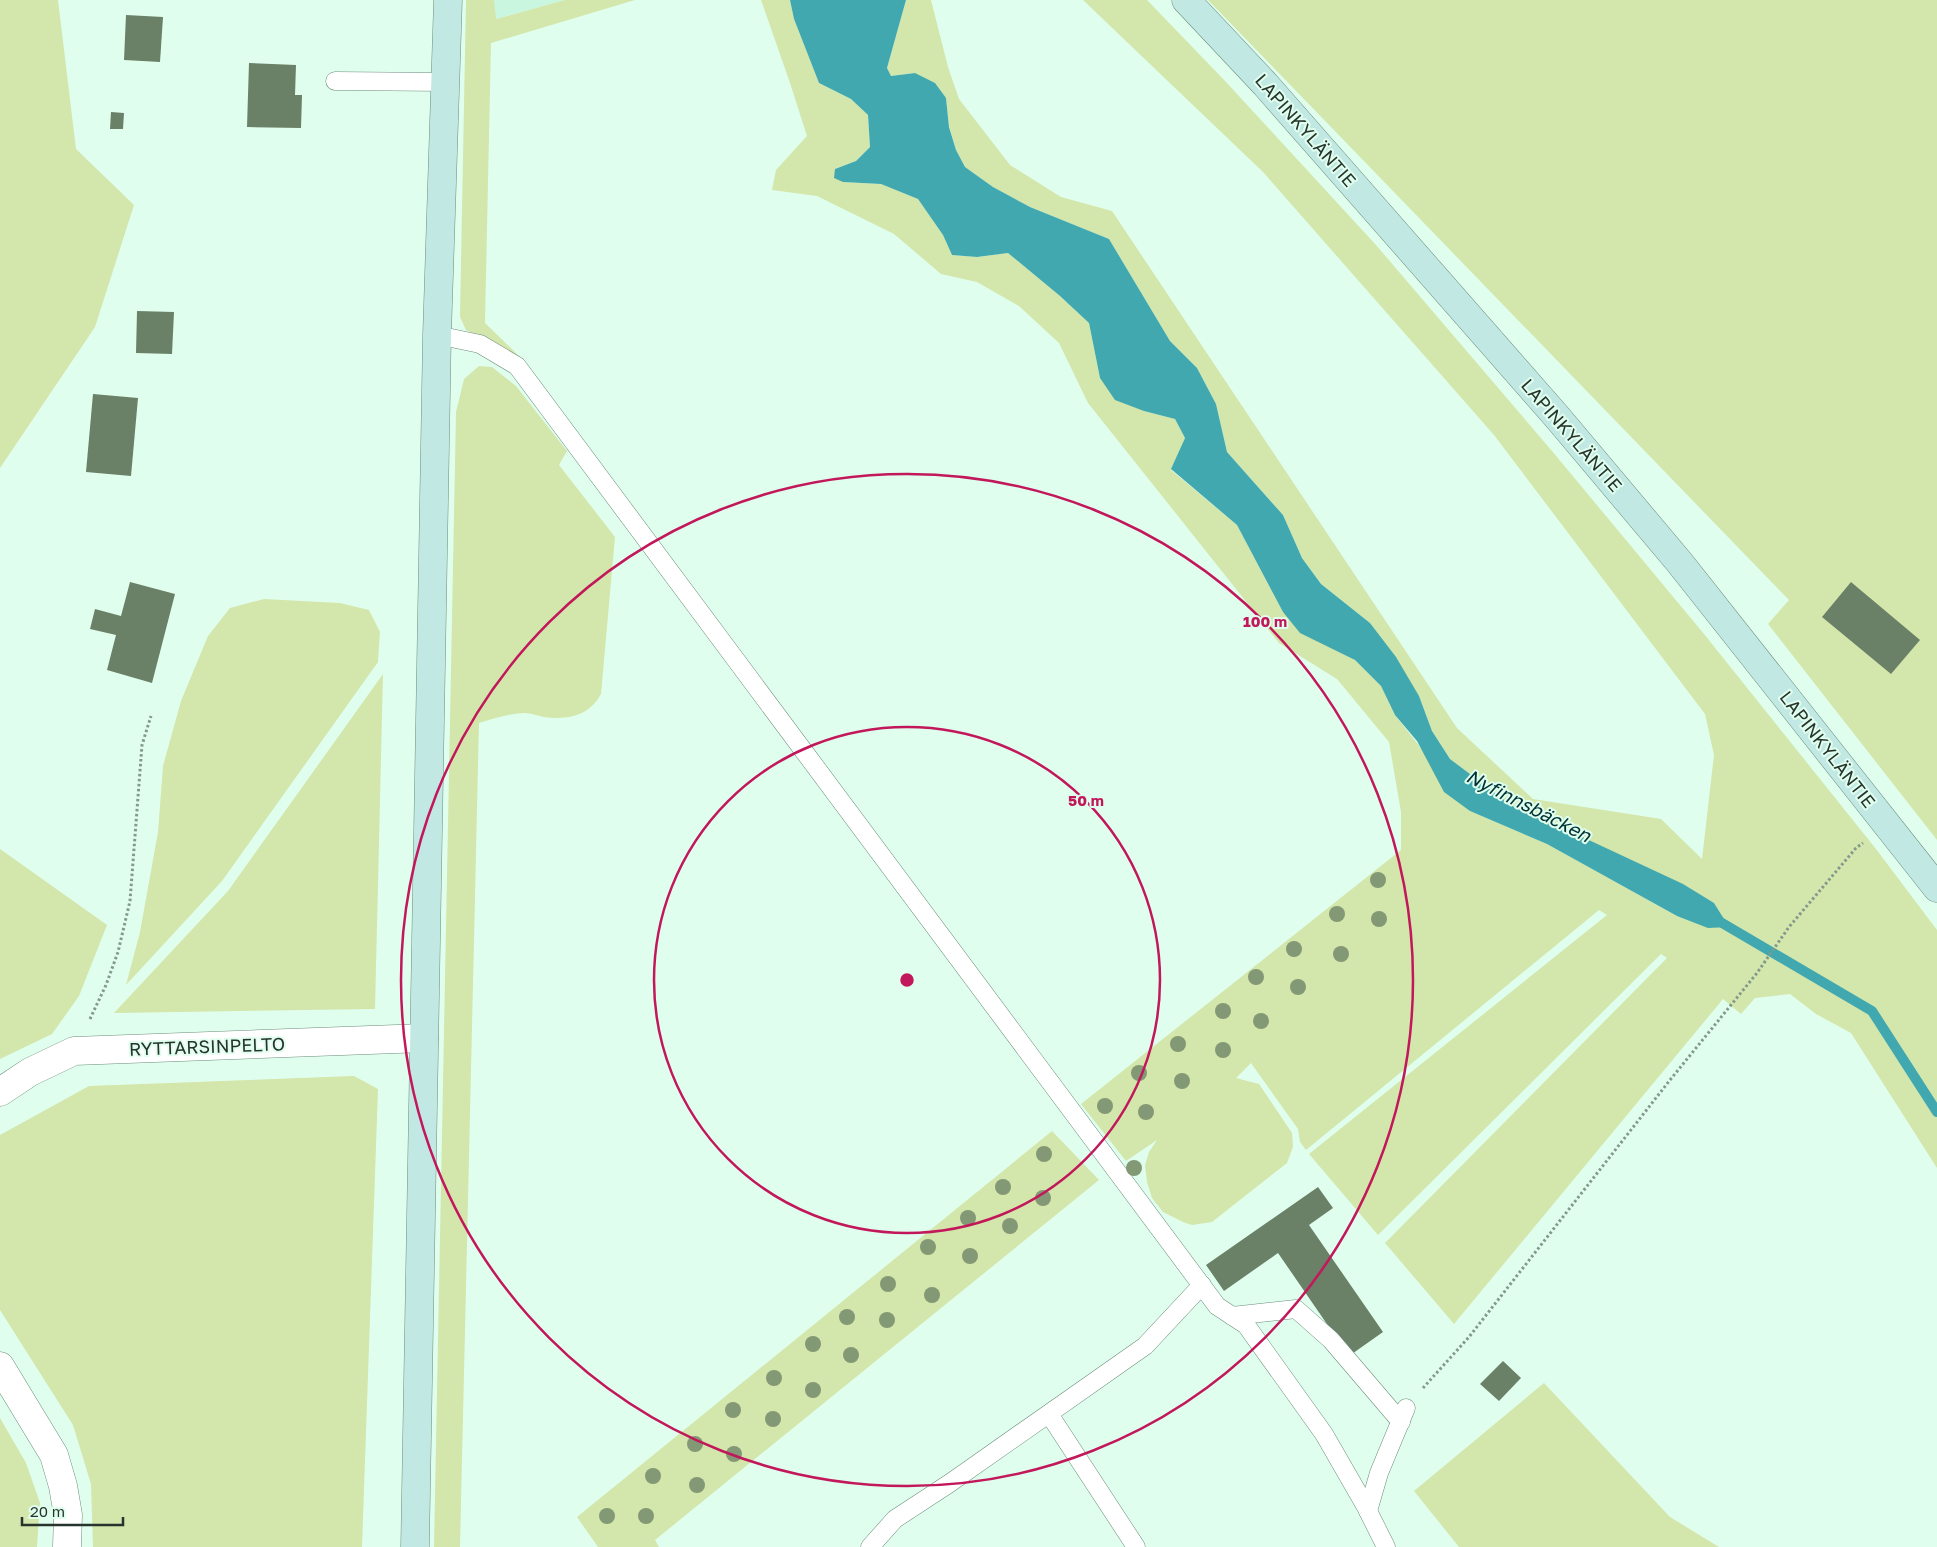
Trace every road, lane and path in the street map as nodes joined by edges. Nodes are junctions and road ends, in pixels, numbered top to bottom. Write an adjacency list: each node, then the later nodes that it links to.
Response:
1 (448, 0): 4 (street)
2 (1186, 0): 7 (street, LAPINKYLÄNTIE)
3 (335, 81): 4 (lane)
4 (445, 82): 5 (street)
5 (437, 335): 9 (street); 12 (lane)
6 (151, 716): 10 (path)
7 (1887, 823): 8 (street, LAPINKYLÄNTIE); 16 (path)
8 (1937, 888)
9 (424, 1038): 10 (street, RYTTARSINPELTO); 19 (street)
10 (74, 1051): 11 (street, RYTTARSINPELTO)
11 (0, 1092)
12 (1202, 1285): 13 (lane); 15 (lane)
13 (1232, 1316): 16 (lane); 17 (lane)
14 (0, 1366): 18 (street)
15 (1048, 1414): 20 (lane); 21 (lane)
16 (1403, 1415): 17 (lane)
17 (1368, 1511): 22 (lane)
18 (67, 1547)
19 (415, 1547)
20 (870, 1547)
21 (1136, 1547)
22 (1386, 1547)

